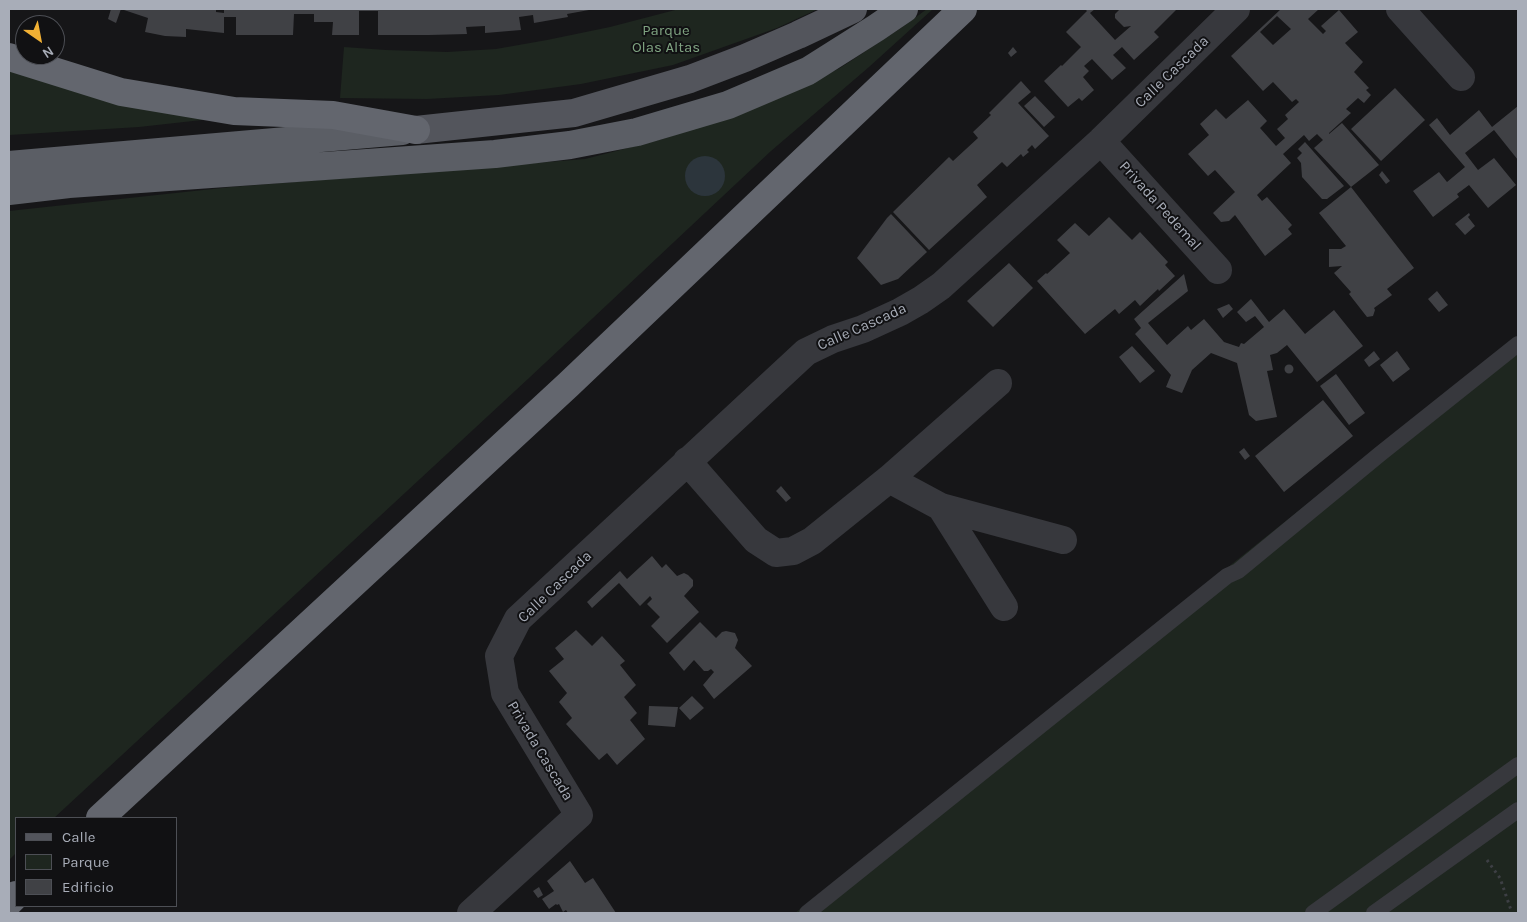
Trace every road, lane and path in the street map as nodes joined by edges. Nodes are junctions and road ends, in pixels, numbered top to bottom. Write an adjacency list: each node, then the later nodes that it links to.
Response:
1 (853, 9): 8 (main road)
2 (904, 9): 11 (highway)
3 (963, 9): 23 (highway)
4 (1236, 9): 9 (street, Calle Cascada)
5 (1400, 9): 7 (street)
6 (9, 57): 8 (highway)
7 (1461, 77)
8 (416, 130): 10 (highway)
9 (1101, 141): 12 (street, Privada Pedemal); 15 (street, Calle Cascada)
10 (9, 165)
11 (9, 191)
12 (1218, 270)
13 (1518, 344): 26 (lane)
14 (998, 383): 16 (street)
15 (687, 461): 16 (street); 20 (street, Calle Cascada)
16 (889, 479): 17 (street)
17 (941, 507): 18 (street); 19 (street)
18 (1063, 540)
19 (1004, 607)
20 (499, 656): 25 (street, Privada Cascada)
21 (1518, 765): 27 (lane)
22 (1518, 810): 24 (lane)
23 (101, 817)
24 (1474, 842): 28 (lane); 29 (path)
25 (471, 913)
26 (808, 913)
27 (1313, 913)
28 (1374, 913)
29 (1512, 913)

